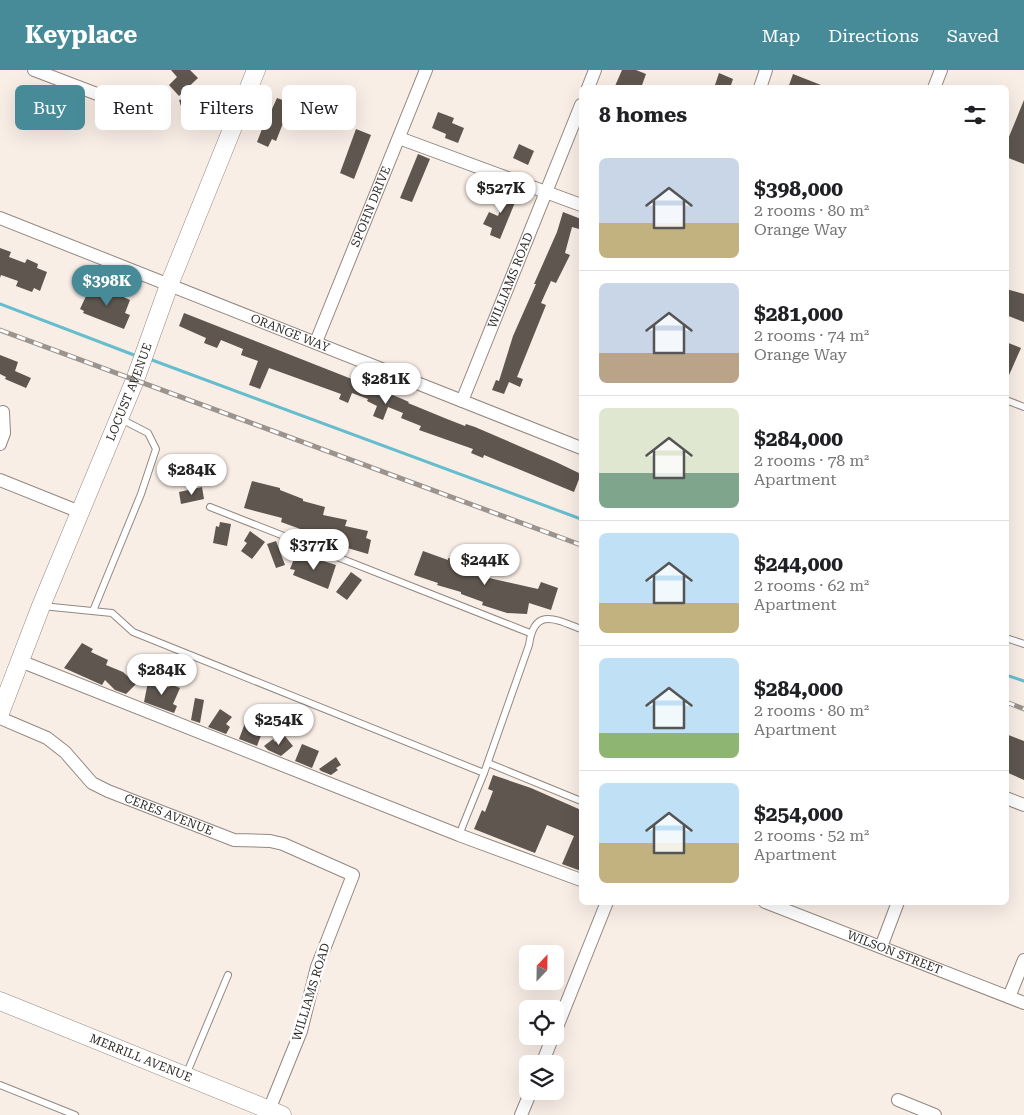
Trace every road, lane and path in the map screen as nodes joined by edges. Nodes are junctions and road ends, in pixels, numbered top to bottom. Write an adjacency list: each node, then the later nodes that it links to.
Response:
1 (34, 70): 10 (street)
2 (256, 70): 16 (street, LOCUST AVENUE)
3 (426, 70): 12 (street, SPOHN DRIVE)
4 (595, 70): 7 (street)
5 (766, 70): 8 (street)
6 (941, 70): 9 (street)
7 (589, 85)
8 (761, 85)
9 (935, 85)
10 (95, 93)
11 (579, 110): 13 (street, WILLIAMS ROAD)
12 (399, 138): 13 (street); 17 (street, SPOHN DRIVE)
13 (546, 191): 14 (street); 18 (street, WILLIAMS ROAD)
14 (579, 205)
15 (0, 218): 16 (street, ORANGE WAY)
16 (169, 285): 17 (street, ORANGE WAY); 22 (street, LOCUST AVENUE)
17 (316, 342): 18 (street, ORANGE WAY)
18 (462, 401): 24 (street, ORANGE WAY)
19 (1009, 401): 20 (lane)
20 (1024, 407)
21 (3, 412): 23 (street)
22 (119, 418): 27 (street, LOCUST AVENUE); 29 (lane)
23 (0, 444)
24 (579, 447)
25 (0, 480): 27 (street)
26 (210, 507): 31 (lane)
27 (80, 512): 28 (street, LOCUST AVENUE)
28 (41, 606): 29 (lane); 34 (street, LOCUST AVENUE)
29 (93, 611): 38 (lane)
30 (579, 628): 31 (lane)
31 (530, 633): 37 (lane)
32 (1009, 639): 33 (lane)
33 (1024, 644)
34 (20, 661): 35 (street, LOCUST AVENUE); 42 (street)
35 (0, 713)
36 (0, 718): 43 (street, CERES AVENUE)
37 (488, 763): 38 (lane); 40 (lane)
38 (484, 773): 42 (lane)
39 (1009, 799): 41 (street)
40 (579, 800)
41 (1024, 804)
42 (459, 835): 44 (street)
43 (354, 875): 59 (street, WILLIAMS ROAD)
44 (579, 879)
45 (606, 905): 54 (street)
46 (773, 905): 48 (street, WILSON STREET)
47 (897, 905): 48 (street)
48 (881, 947): 51 (street, WILSON STREET)
49 (1024, 960): 51 (street)
50 (228, 975): 55 (lane)
51 (1009, 997): 53 (street, WILSON STREET)
52 (0, 1001): 55 (street, MERRILL AVENUE)
53 (1024, 1003)
54 (564, 1010)
55 (185, 1076): 59 (street, MERRILL AVENUE)
56 (0, 1085): 60 (lane)
57 (527, 1100): 61 (street)
58 (898, 1100): 62 (street)
59 (276, 1112)
60 (75, 1115)
61 (521, 1115)
62 (935, 1115)

